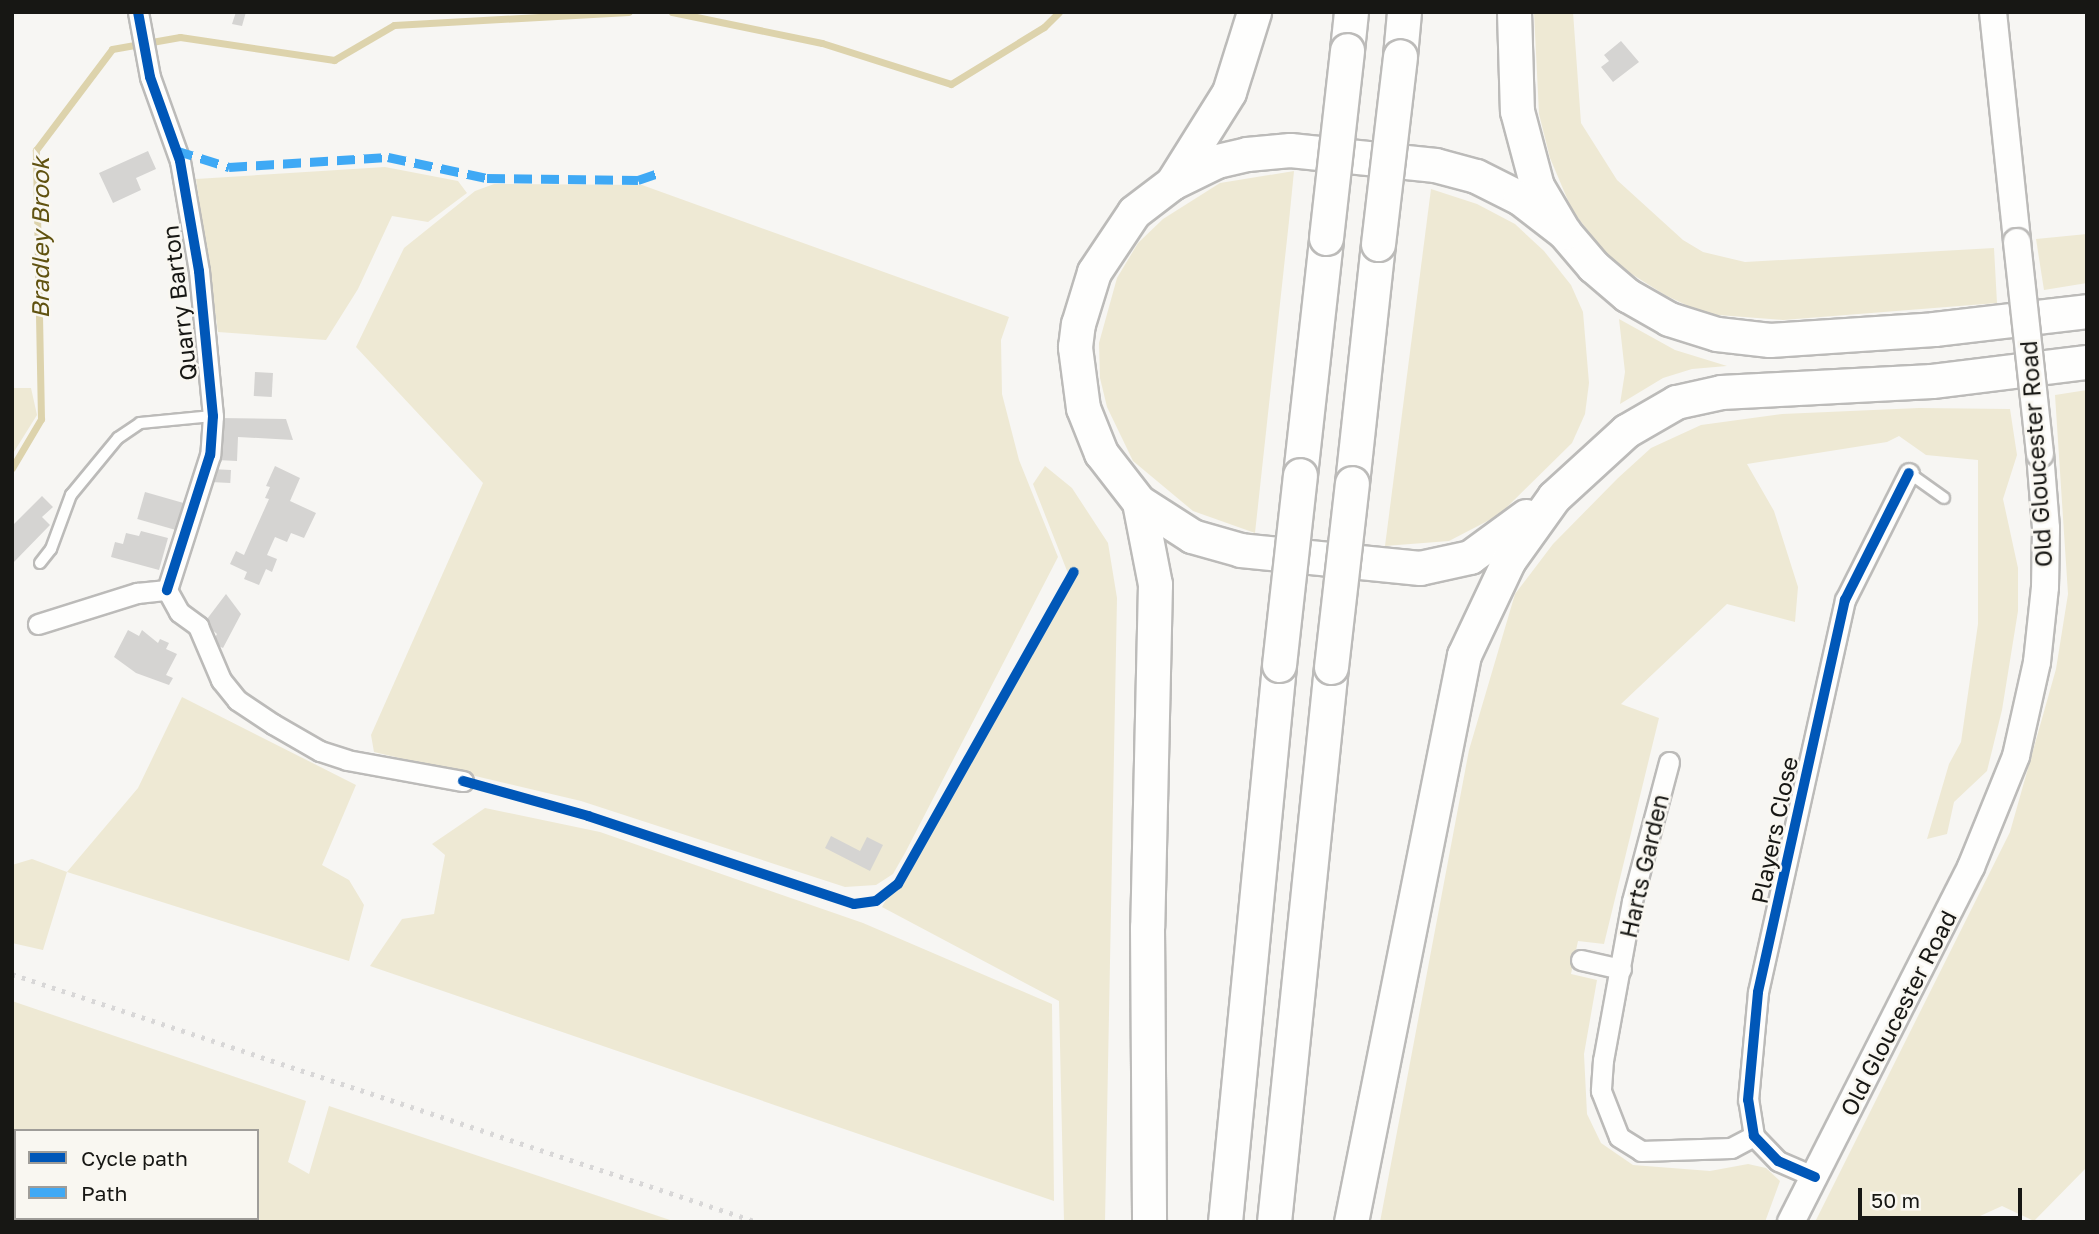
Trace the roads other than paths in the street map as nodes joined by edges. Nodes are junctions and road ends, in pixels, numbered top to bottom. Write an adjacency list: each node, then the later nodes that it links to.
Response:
1 (138, 12): 11 (street, Quarry Barton)
2 (1254, 12): 7 (highway)
3 (1350, 12): 26 (highway, bridge)
4 (1404, 12): 27 (highway, bridge)
5 (1514, 12): 8 (highway)
6 (1993, 12): 24 (main road, Old Gloucester Road, bridge)
7 (1172, 183): 8 (highway); 15 (highway)
8 (1564, 232): 9 (highway)
9 (2087, 311)
10 (2087, 362): 13 (highway)
11 (213, 416): 16 (lane); 17 (street, Quarry Barton)
12 (1909, 473): 14 (lane); 23 (street, Players Close)
13 (1554, 497): 15 (highway); 28 (highway)
14 (1944, 498)
15 (1139, 502): 25 (highway)
16 (40, 564)
17 (167, 590): 18 (street); 20 (street)
18 (38, 624)
19 (1669, 762): 22 (street, Harts Garden)
20 (463, 781)
21 (1581, 960): 22 (street, Harts Garden)
22 (1621, 969): 23 (street, Harts Garden)
23 (1754, 1136): 24 (street)
24 (1815, 1177): 29 (main road, Old Gloucester Road)
25 (1149, 1222)
26 (1225, 1222)
27 (1274, 1222)
28 (1352, 1222)
29 (1791, 1222)

